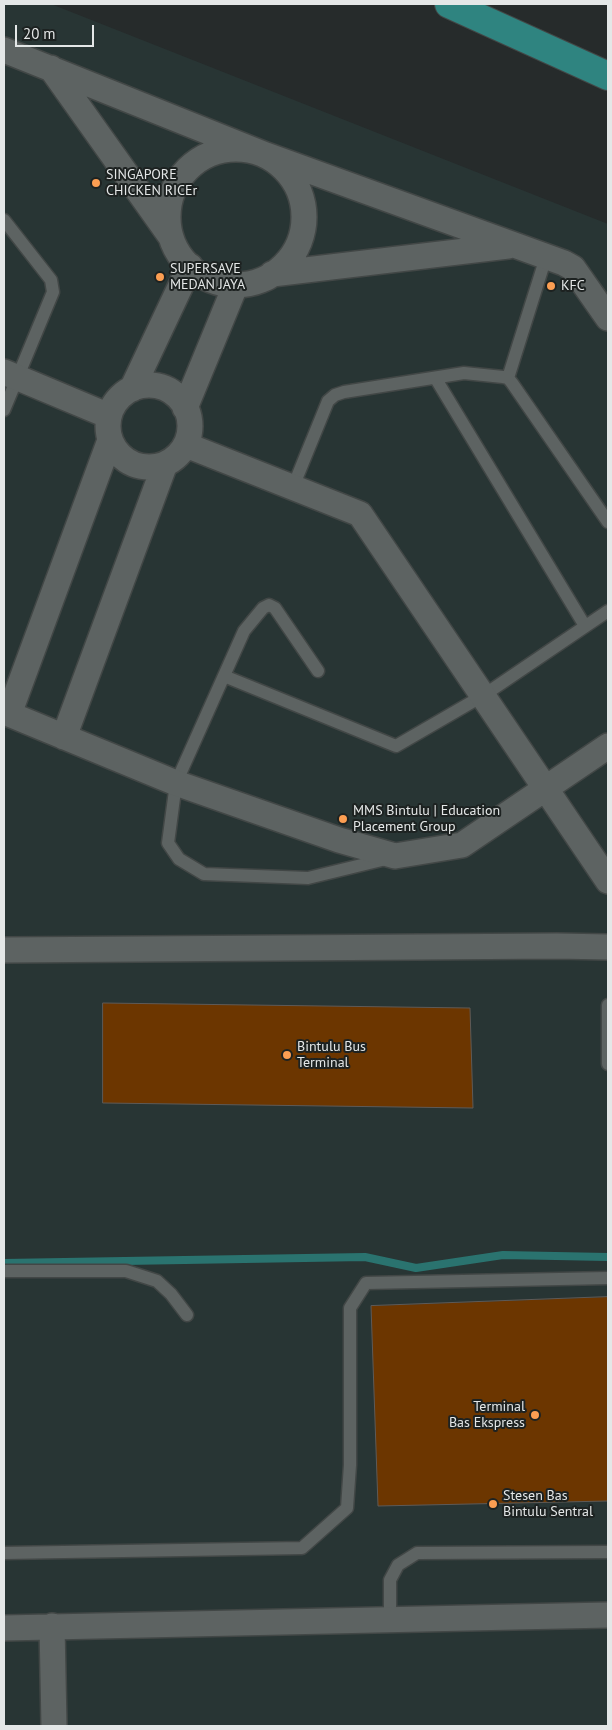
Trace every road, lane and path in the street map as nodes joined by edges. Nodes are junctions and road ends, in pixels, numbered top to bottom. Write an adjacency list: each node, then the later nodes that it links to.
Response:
1 (449, 4): 4 (main road)
2 (4, 50): 3 (street)
3 (50, 68): 5 (street); 7 (street)
4 (608, 76)
5 (266, 155): 7 (street); 8 (street); 11 (street)
6 (6, 224): 14 (lane)
7 (171, 237): 10 (street)
8 (513, 245): 9 (street); 11 (street)
9 (546, 256): 13 (street); 15 (lane)
10 (190, 266): 12 (street); 17 (street)
11 (272, 274): 12 (street)
12 (236, 284): 18 (street)
13 (608, 318)
14 (10, 375): 19 (lane); 20 (street)
15 (508, 378): 16 (lane); 24 (lane)
16 (436, 379): 23 (lane); 26 (lane)
17 (132, 389): 18 (street); 20 (street)
18 (185, 408): 21 (street)
19 (4, 410)
20 (110, 428): 22 (street); 30 (street)
21 (186, 445): 22 (street); 23 (street)
22 (165, 464): 31 (street)
23 (293, 487): 29 (street)
24 (608, 522)
25 (608, 611): 26 (lane)
26 (586, 626): 29 (lane)
27 (318, 671): 28 (lane)
28 (224, 676): 29 (lane); 33 (lane)
29 (484, 695): 34 (street)
30 (6, 713): 31 (street)
31 (64, 737): 33 (street)
32 (608, 746): 34 (street)
33 (176, 783): 35 (street); 35 (lane)
34 (547, 788): 35 (street); 36 (street)
35 (395, 856)
36 (608, 880)
37 (608, 947): 38 (street)
38 (4, 950)
39 (608, 1005): 40 (lane)
40 (608, 1064)
41 (4, 1271): 43 (lane)
42 (608, 1278): 45 (lane)
43 (187, 1315)
44 (608, 1552): 47 (lane)
45 (4, 1553)
46 (608, 1615): 47 (street)
47 (390, 1619): 48 (street)
48 (52, 1626): 49 (street); 50 (street)
49 (4, 1628)
50 (54, 1726)

